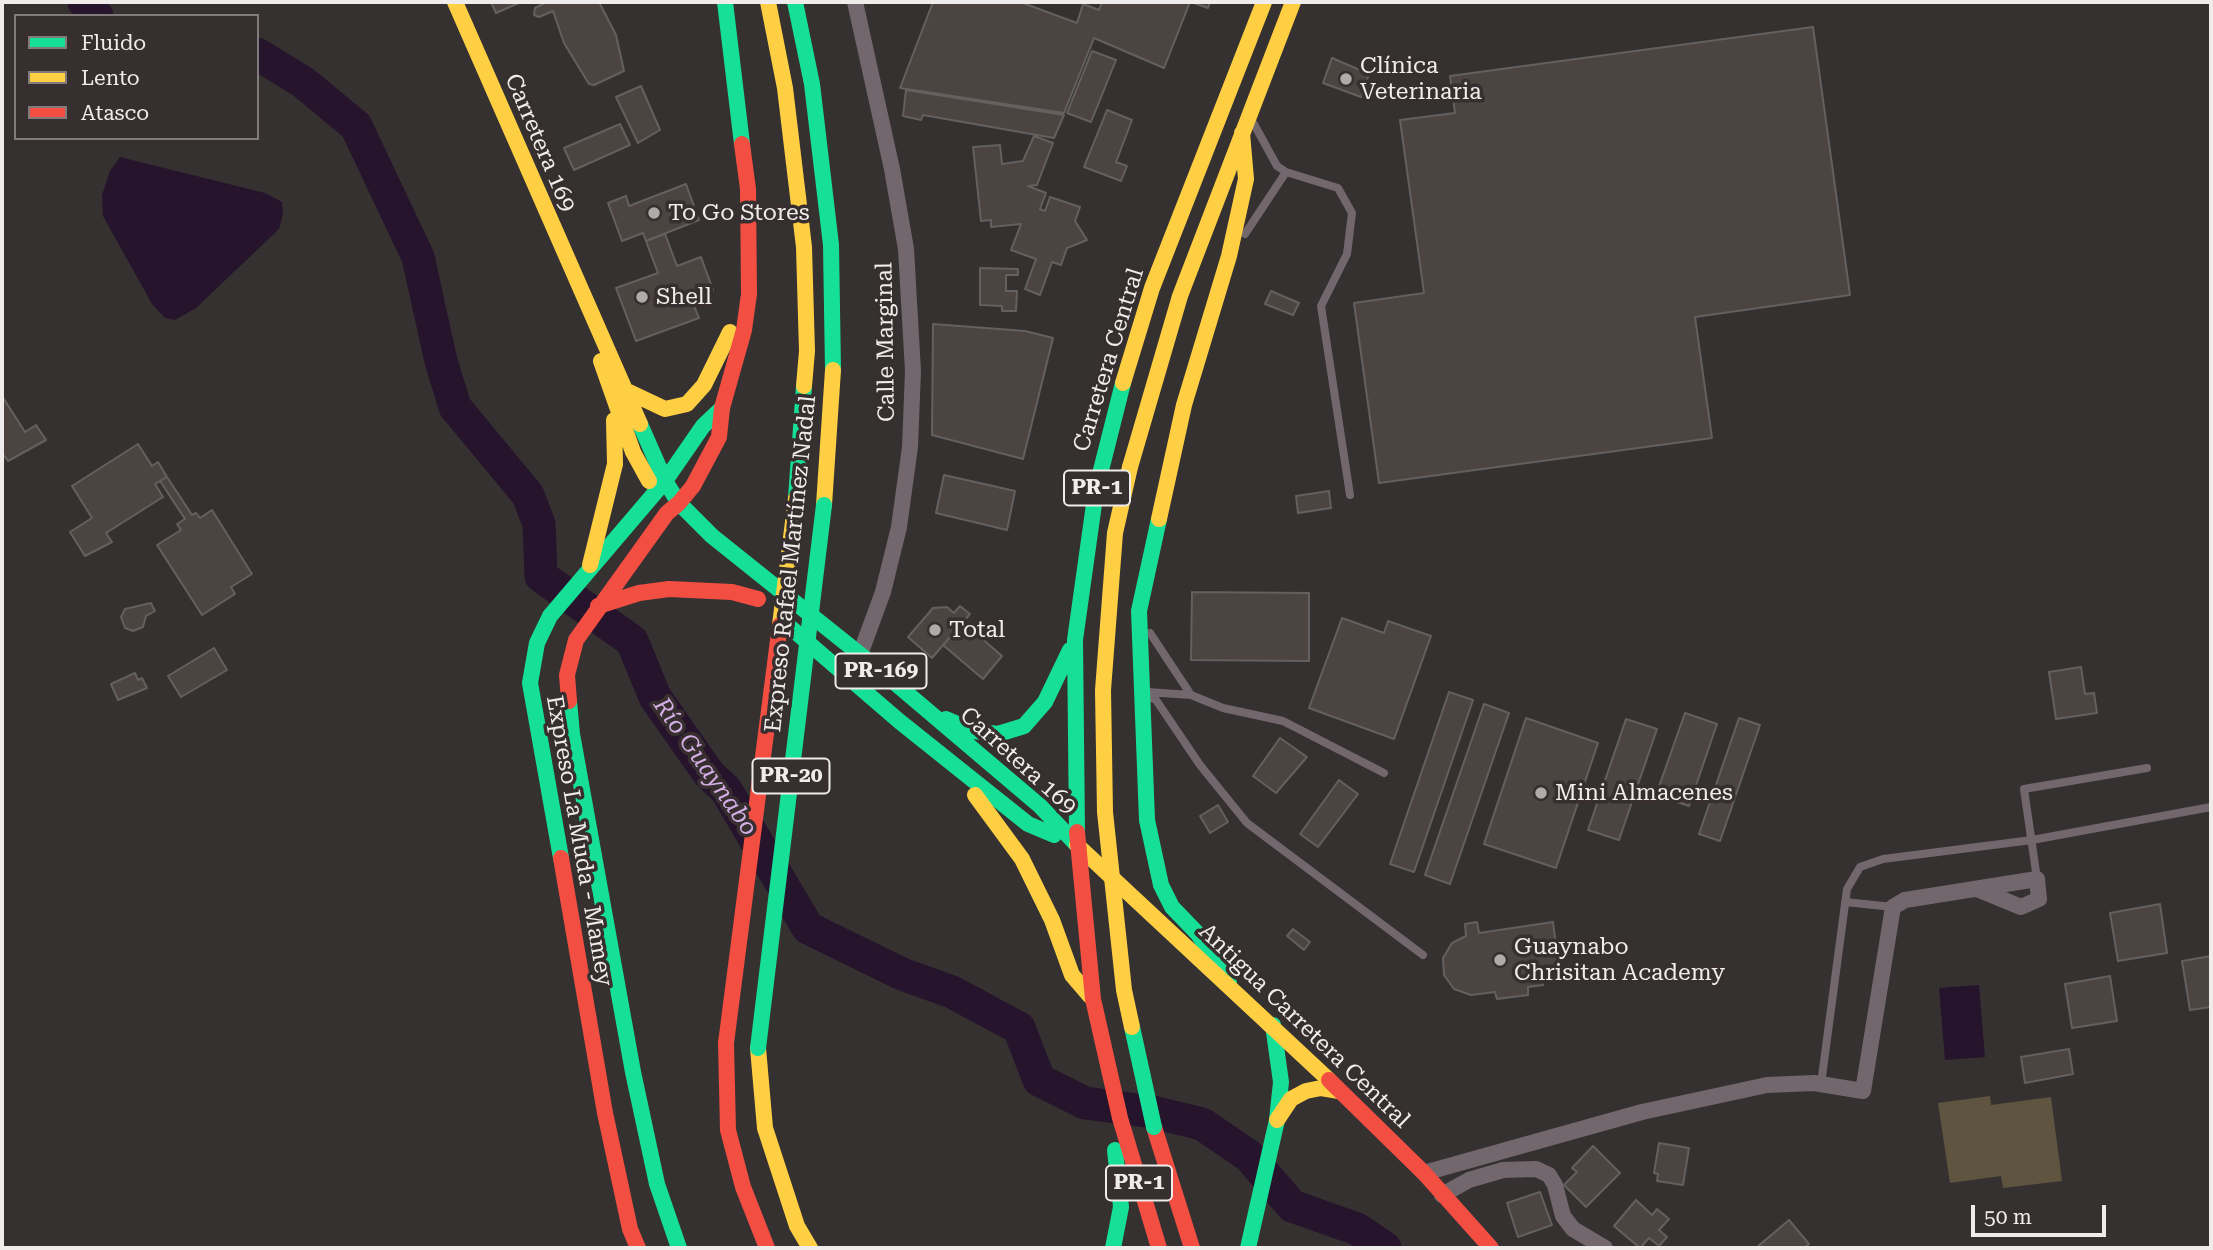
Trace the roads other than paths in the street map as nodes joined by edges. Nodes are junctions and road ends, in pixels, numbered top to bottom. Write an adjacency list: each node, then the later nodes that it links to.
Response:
1 (455, 2): 13 (main road, Carretera 169 / PR-169)
2 (725, 2): 12 (main road, Expreso La Muda - Mamey)
3 (768, 2): 52 (main road, Expreso Rafael Martínez Nadal / PR-20, bridge)
4 (795, 2): 53 (main road, Expreso Rafael Martínez Nadal / PR-20, bridge)
5 (855, 2): 24 (street, Calle Marginal)
6 (1264, 2): 23 (main road, Carretera Central / PR-1)
7 (1293, 2): 8 (main road, PR-1)
8 (1249, 116): 9 (main road, PR-1); 10 (lane)
9 (1242, 132): 11 (main road); 56 (main road, PR-1, bridge)
10 (1286, 172): 11 (lane); 18 (lane)
11 (1229, 256): 22 (main road)
12 (749, 295): 14 (main road); 16 (main road, Expreso La Muda - Mamey)
13 (584, 302): 14 (main road, Carretera 169 / PR-169); 15 (main road, Carretera 169 / PR-169)
14 (629, 392): 17 (main road, Carretera 169 / PR-169)
15 (613, 400): 17 (main road, Carretera 169 / PR-169); 20 (main road)
16 (722, 408): 17 (main road, Expreso La Muda - Mamey); 19 (main road, Expreso La Muda - Mamey)
17 (661, 487): 19 (main road, Carretera 169 / PR-169); 20 (main road, Expreso La Muda - Mamey)
18 (1350, 495)
19 (675, 514): 21 (main road, Expreso La Muda - Mamey); 24 (main road, Carretera 169 / PR-169)
20 (588, 570): 50 (main road, Expreso La Muda - Mamey)
21 (598, 606): 25 (main road, Carretera 169 / PR-169); 51 (main road, Expreso La Muda - Mamey)
22 (1139, 611): 26 (main road); 27 (lane)
23 (1075, 640): 28 (main road); 35 (main road, Carretera Central / PR-1)
24 (861, 655): 25 (street, Calle Marginal); 28 (main road, Carretera 169 / PR-169)
25 (848, 677): 29 (main road, Carretera 169 / PR-169)
26 (1140, 691): 27 (lane); 32 (main road); 40 (lane)
27 (1191, 695): 31 (lane)
28 (929, 712): 35 (main road, Carretera 169 / PR-169)
29 (958, 768): 35 (main road, Carretera 169 / PR-169); 42 (main road)
30 (2147, 768): 34 (lane)
31 (1384, 773)
32 (1146, 803): 35 (main road); 41 (main road)
33 (2211, 807): 34 (lane)
34 (2032, 840): 36 (lane); 38 (lane)
35 (1077, 845): 41 (main road, Antigua Carretera Central); 42 (main road, Carretera Central / PR-1)
36 (2038, 879): 37 (street); 37 (street)
37 (1977, 889): 39 (street)
38 (1845, 902): 39 (lane); 44 (lane)
39 (1892, 907): 44 (street)
40 (1423, 955)
41 (1229, 983): 43 (main road, Antigua Carretera Central)
42 (1093, 999): 46 (main road, PR-1)
43 (1273, 1026): 45 (main road, Antigua Carretera Central); 47 (main road)
44 (1821, 1084): 48 (street)
45 (1339, 1091): 47 (main road); 48 (main road, Antigua Carretera Central)
46 (1120, 1118): 54 (main road); 55 (main road, PR-1)
47 (1277, 1120): 57 (main road)
48 (1424, 1173): 49 (main road, Antigua Carretera Central)
49 (1442, 1195): 58 (main road, Antigua Carretera Central); 59 (street)
50 (638, 1248)
51 (679, 1248)
52 (767, 1248)
53 (810, 1248)
54 (1113, 1248)
55 (1159, 1248)
56 (1192, 1248)
57 (1248, 1248)
58 (1491, 1248)
59 (1605, 1248)

